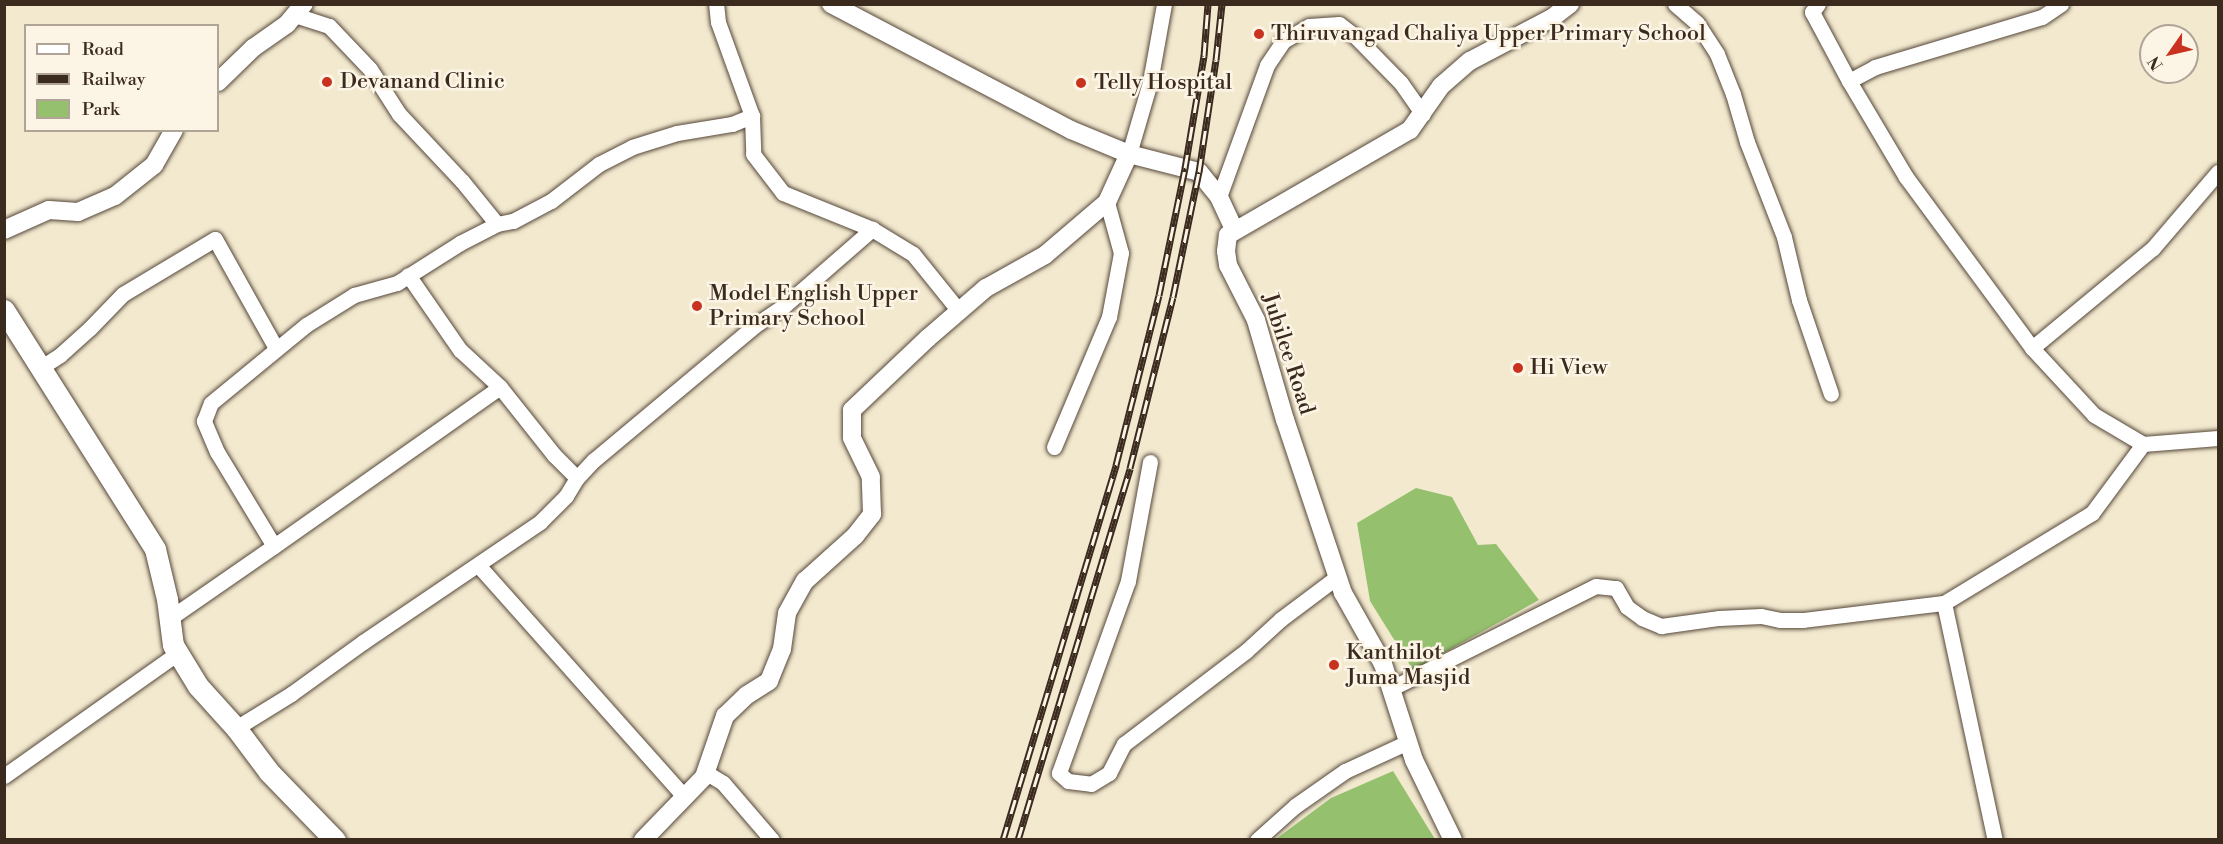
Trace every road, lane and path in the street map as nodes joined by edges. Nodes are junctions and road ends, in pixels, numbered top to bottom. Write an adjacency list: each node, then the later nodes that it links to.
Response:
1 (716, 4): 12 (street)
2 (831, 4): 14 (street)
3 (1164, 4): 14 (street)
4 (1570, 4): 11 (street)
5 (1675, 4): 29 (street)
6 (1818, 4): 10 (street)
7 (2061, 4): 10 (street)
8 (300, 10): 9 (street); 18 (street)
9 (219, 81)
10 (1849, 81): 26 (street)
11 (1423, 114): 16 (street); 20 (street)
12 (752, 116): 18 (street); 19 (street)
13 (173, 132): 21 (street)
14 (1129, 154): 16 (street); 17 (street)
15 (2218, 172): 26 (street)
16 (1219, 197): 20 (street)
17 (1107, 202): 24 (street); 32 (street)
18 (497, 224): 22 (street)
19 (872, 229): 24 (street); 34 (street)
20 (1234, 229): 37 (street, Jubilee Road)
21 (4, 230)
22 (408, 275): 25 (street); 28 (street)
23 (4, 310): 27 (main road)
24 (958, 311): 44 (street)
25 (276, 348): 27 (street); 35 (street)
26 (2032, 348): 31 (street)
27 (40, 368): 39 (main road)
28 (500, 387): 34 (street); 35 (street)
29 (1831, 394)
30 (2218, 438): 31 (street)
31 (2143, 444): 38 (street)
32 (1054, 447)
33 (1150, 462): 37 (street)
34 (577, 478): 36 (street)
35 (274, 546): 39 (street)
36 (478, 565): 42 (street); 46 (street)
37 (1337, 577): 41 (street, Jubilee Road)
38 (1944, 603): 41 (street); 52 (street)
39 (170, 618): 40 (main road)
40 (178, 652): 42 (main road); 45 (street)
41 (1390, 689): 43 (street, Jubilee Road)
42 (236, 728): 47 (main road)
43 (1408, 742): 50 (street); 51 (street, Jubilee Road)
44 (705, 772): 46 (street); 49 (street)
45 (4, 776)
46 (685, 797): 48 (street)
47 (334, 840)
48 (643, 840)
49 (772, 840)
50 (1257, 840)
51 (1453, 840)
52 (1995, 840)

